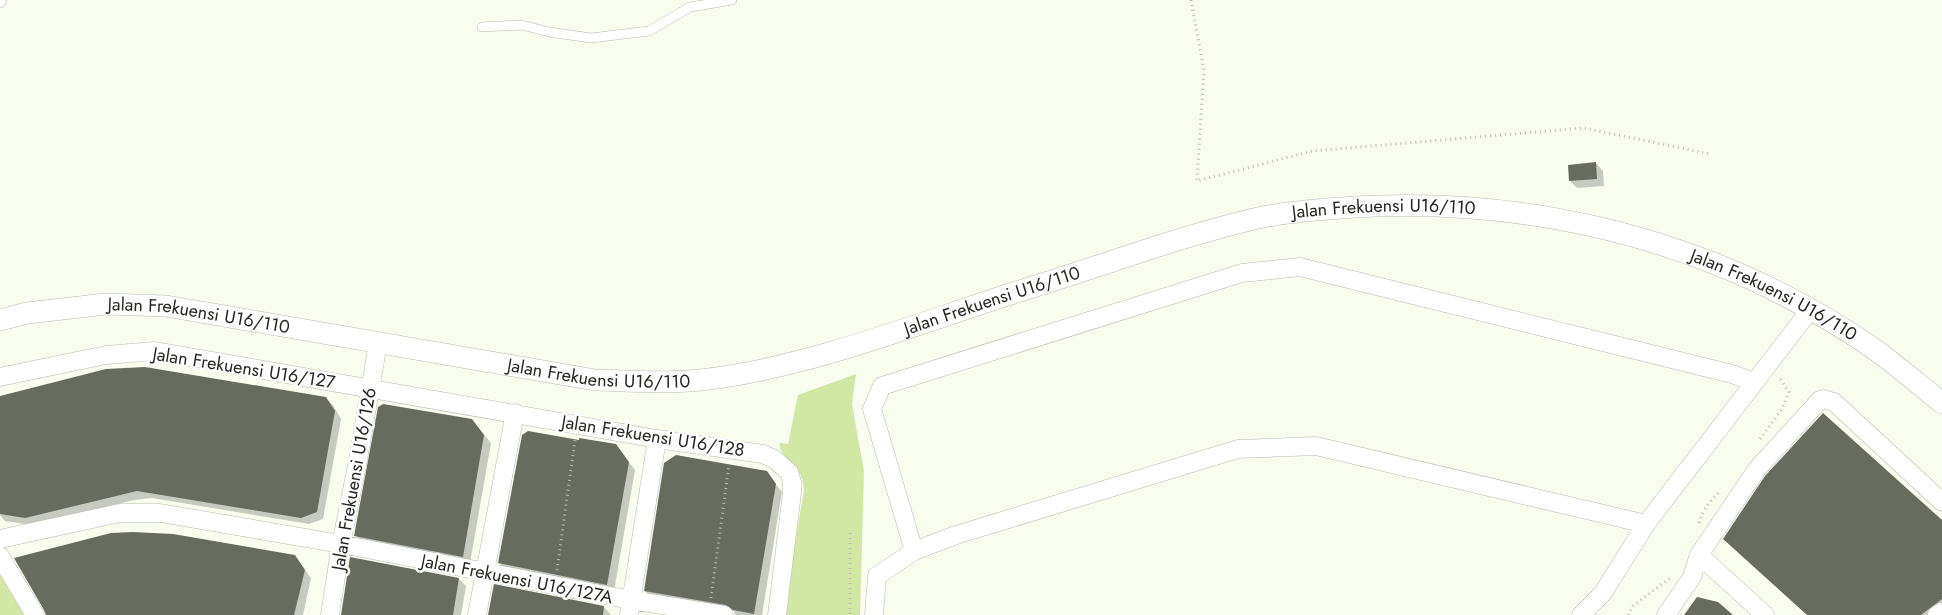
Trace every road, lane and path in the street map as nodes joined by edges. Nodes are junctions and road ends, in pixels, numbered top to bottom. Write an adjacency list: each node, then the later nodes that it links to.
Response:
1 (732, 0): 3 (lane)
2 (1191, 0): 4 (path)
3 (482, 26)
4 (1710, 154)
5 (1810, 310): 7 (street, Jalan Frekuensi U16/110); 9 (street); 11 (street, Jalan Frekuensi U16/110)
6 (0, 320): 7 (street, Jalan Frekuensi U16/110)
7 (378, 343): 10 (street, Jalan Frekuensi U16/126)
8 (0, 377): 10 (street, Jalan Frekuensi U16/127)
9 (1754, 382): 17 (street); 21 (street)
10 (370, 388): 12 (street, Jalan Frekuensi U16/128); 20 (street, Jalan Frekuensi U16/126)
11 (1942, 403)
12 (515, 413): 13 (street, Jalan Frekuensi U16/128); 24 (street)
13 (577, 424): 14 (street, Jalan Frekuensi U16/128); 25 (path)
14 (657, 439): 15 (street, Jalan Frekuensi U16/128); 26 (street)
15 (731, 450): 28 (path); 32 (street, Jalan Frekuensi U16/128)
16 (1942, 502): 23 (street)
17 (1646, 524): 21 (street); 35 (street)
18 (850, 533): 33 (path)
19 (0, 539): 20 (street, Jalan Frekuensi U16/127A)
20 (341, 544): 24 (street, Jalan Frekuensi U16/127A); 30 (street, Jalan Frekuensi U16/126)
21 (914, 551): 34 (street)
22 (0, 556): 29 (street)
23 (1699, 556): 36 (street); 37 (street)
24 (485, 572): 25 (street, Jalan Frekuensi U16/127A); 31 (street)
25 (555, 585): 26 (street, Jalan Frekuensi U16/127A)
26 (630, 608): 28 (street, Jalan Frekuensi U16/127A)
27 (1942, 612): 38 (street)
28 (716, 613)
29 (35, 615)
30 (330, 615)
31 (478, 615)
32 (778, 615)
33 (850, 615)
34 (874, 615)
35 (1581, 615)
36 (1666, 615)
37 (1766, 615)
38 (1937, 615)

